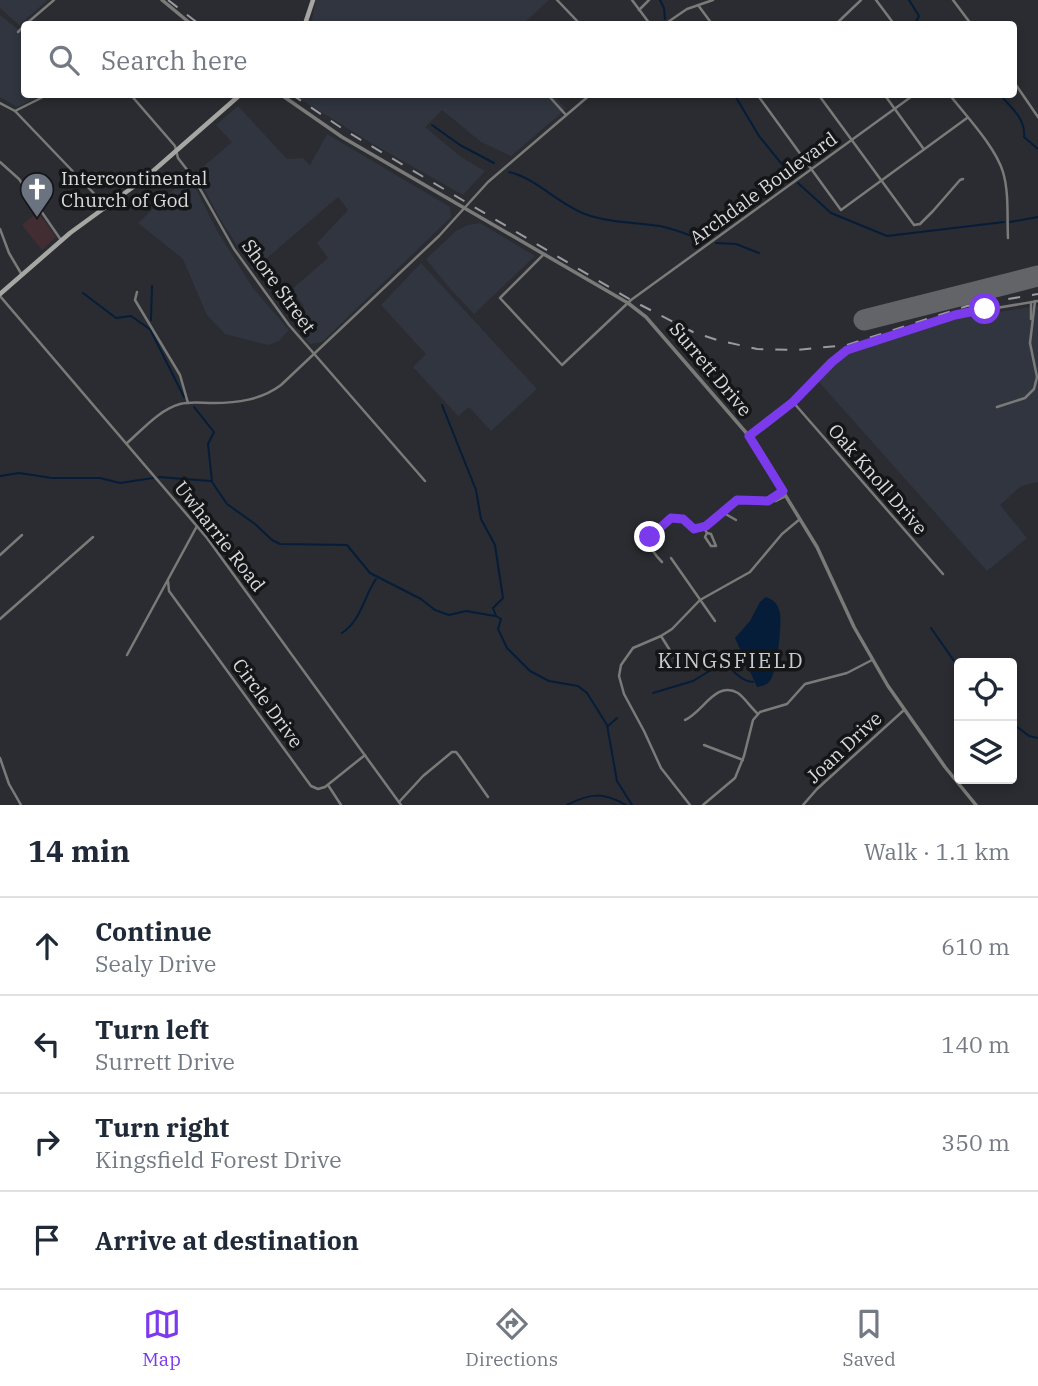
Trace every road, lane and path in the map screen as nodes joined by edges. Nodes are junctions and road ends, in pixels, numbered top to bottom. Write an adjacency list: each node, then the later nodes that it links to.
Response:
1 (54, 0): 13 (street)
2 (162, 0): 14 (street)
3 (313, 0): 15 (main road)
4 (557, 0): 16 (street)
5 (632, 0): 12 (street)
6 (649, 0): 12 (street)
7 (713, 0): 11 (street)
8 (862, 0): 20 (street)
9 (876, 0): 21 (street)
10 (953, 0): 22 (street)
11 (698, 5): 18 (street); 19 (street)
12 (639, 10): 17 (street)
13 (30, 21)
14 (187, 21)
15 (306, 21)
16 (577, 21)
17 (648, 21)
18 (669, 21)
19 (710, 21)
20 (839, 21)
21 (892, 21)
22 (969, 21)
23 (21, 29): 24 (street)
24 (18, 32)
25 (1017, 88): 41 (street)
26 (41, 98): 39 (street)
27 (134, 98): 45 (street, Shore Street)
28 (237, 98): 45 (main road)
29 (286, 98): 51 (street, Surrett Drive)
30 (551, 98): 40 (street)
31 (587, 98): 40 (street)
32 (760, 98): 47 (street)
33 (821, 98): 43 (street)
34 (887, 98): 38 (street)
35 (910, 98): 38 (street, Archdale Boulevard)
36 (952, 98): 42 (street)
37 (0, 103): 39 (street)
38 (895, 109): 43 (street, Archdale Boulevard); 44 (street)
39 (15, 111): 50 (street)
40 (567, 116): 51 (street)
41 (1038, 117)
42 (967, 118): 44 (street); 53 (street)
43 (852, 141): 47 (street, Archdale Boulevard); 49 (street)
44 (924, 149): 49 (street)
45 (176, 152): 50 (main road); 61 (street, Shore Street)
46 (0, 162): 54 (street)
47 (812, 170): 49 (street); 60 (street, Archdale Boulevard)
48 (963, 179): 49 (street)
49 (881, 181)
50 (107, 207): 54 (main road)
51 (465, 208): 55 (street, Surrett Drive); 61 (street)
52 (0, 229): 56 (street)
53 (1008, 238)
54 (61, 240): 56 (main road)
55 (544, 254): 60 (street, Surrett Drive); 60 (street, Archdale Boulevard)
56 (22, 275): 58 (main road)
57 (137, 292): 63 (street)
58 (0, 295): 66 (street, Uwharrie Road)
59 (1034, 301): 62 (street); 64 (street)
60 (628, 303): 65 (street, Surrett Drive)
61 (314, 355): 63 (street); 67 (street, Shore Street)
62 (793, 402): 65 (street); 80 (street, Oak Knoll Drive)
63 (188, 403): 66 (street)
64 (997, 407)
65 (749, 436): 68 (street, Surrett Drive)
66 (127, 443): 72 (street, Uwharrie Road)
67 (425, 481)
68 (785, 494): 69 (street); 70 (street, Surrett Drive)
69 (722, 512): 71 (street); 73 (street)
70 (800, 519): 82 (street); 88 (street, Surrett Drive)
71 (736, 520)
72 (197, 526): 81 (street); 93 (street, Uwharrie Road)
73 (704, 528): 74 (street); 79 (street)
74 (707, 533)
75 (22, 535): 77 (street)
76 (93, 537): 83 (street)
77 (0, 555)
78 (671, 558): 82 (street)
79 (662, 562)
80 (943, 574)
81 (168, 581): 86 (street); 96 (street, Circle Drive)
82 (701, 600): 84 (street); 85 (street)
83 (0, 618)
84 (715, 621)
85 (661, 636): 87 (street); 101 (street)
86 (127, 655)
87 (676, 660)
88 (873, 660): 89 (street, Surrett Drive); 90 (street)
89 (904, 710): 103 (street, Joan Drive); 104 (street, Surrett Drive)
90 (758, 714): 91 (street); 95 (street)
91 (685, 720)
92 (704, 745): 95 (street)
93 (365, 755): 96 (street); 98 (street, Uwharrie Road)
94 (0, 758): 99 (street)
95 (743, 760): 102 (street)
96 (328, 785): 100 (street)
97 (488, 797): 98 (street)
98 (400, 803)
99 (21, 805)
100 (341, 805)
101 (690, 805)
102 (703, 805)
103 (803, 805)
104 (976, 805)

